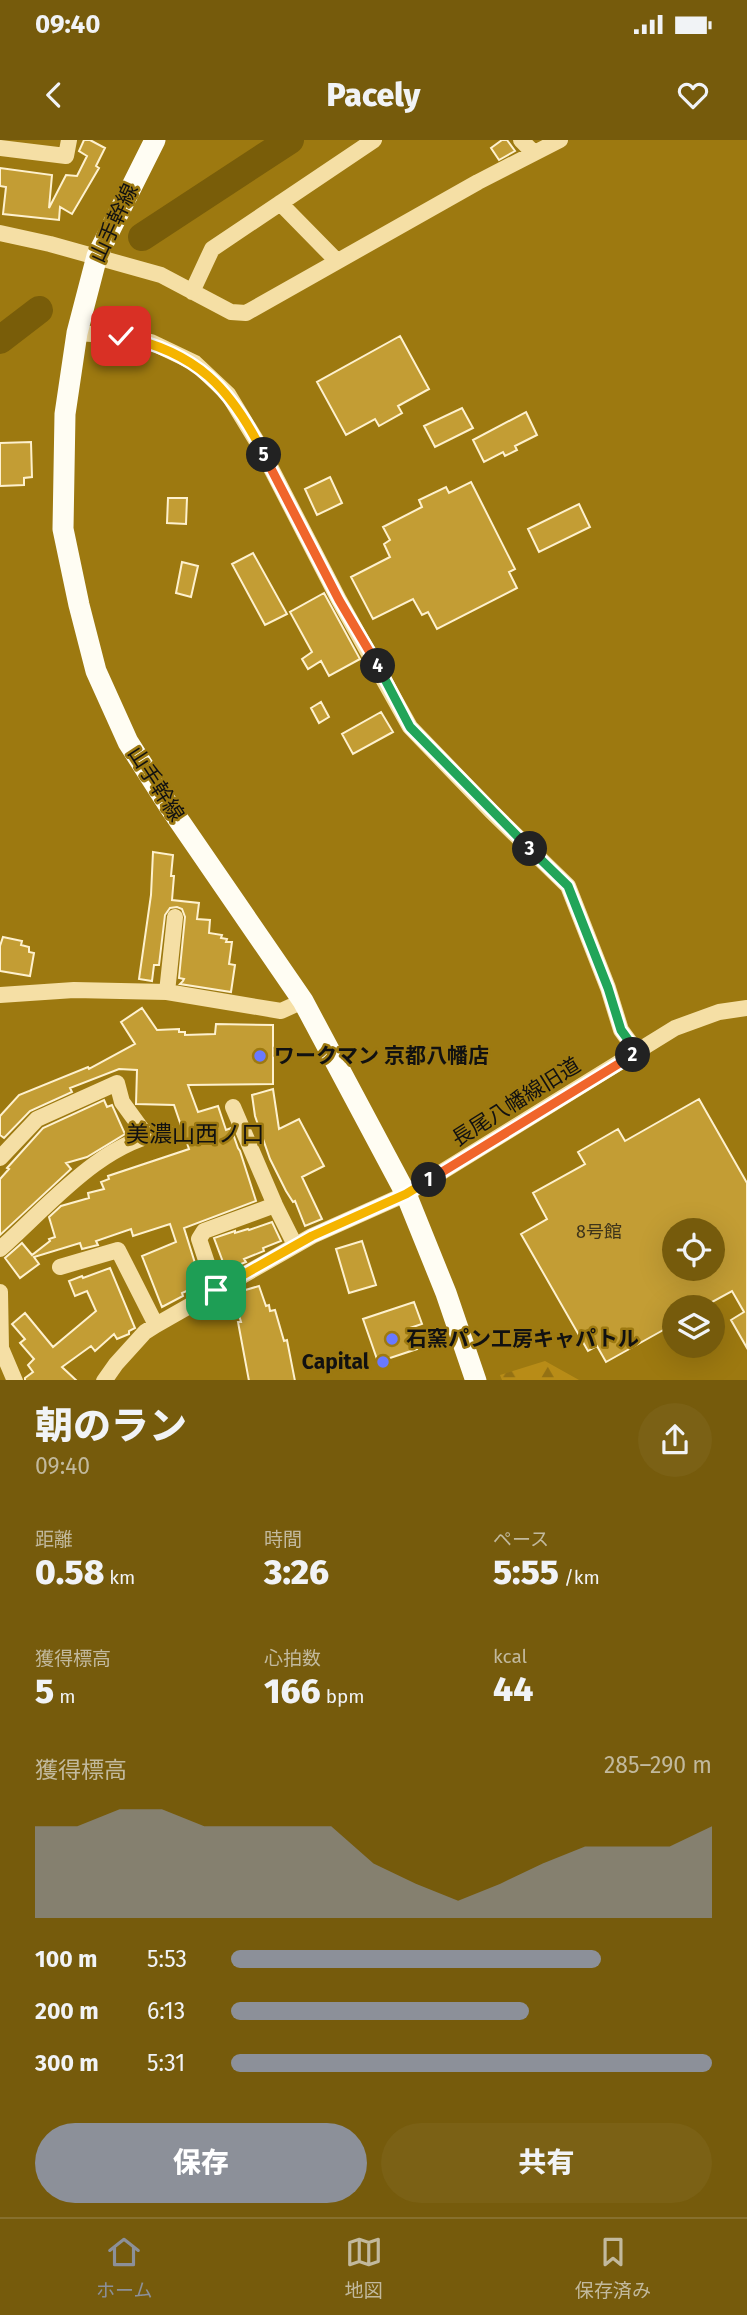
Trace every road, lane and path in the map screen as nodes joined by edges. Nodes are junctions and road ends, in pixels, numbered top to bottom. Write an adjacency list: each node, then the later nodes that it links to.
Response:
1 (69, 140): 6 (street)
2 (155, 140): 10 (main road, 山手幹線)
3 (374, 140): 8 (street)
4 (521, 140): 7 (street)
5 (560, 140): 7 (street)
6 (0, 148)
7 (534, 153): 11 (street)
8 (280, 203): 11 (street); 12 (street)
9 (0, 233): 10 (street)
10 (97, 256): 12 (street); 13 (main road, 山手幹線)
11 (337, 261): 12 (street)
12 (192, 292)
13 (77, 333): 17 (main road, 山手幹線); 19 (street)
14 (175, 917): 15 (street)
15 (167, 992): 16 (street); 17 (street)
16 (0, 995)
17 (303, 1001): 24 (main road, 山手幹線)
18 (747, 1008): 19 (street, 長尾八幡線旧道)
19 (637, 1052): 24 (street, 長尾八幡線旧道)
20 (233, 1107): 25 (street)
21 (166, 1132): 22 (street)
22 (146, 1135): 23 (street); 27 (street)
23 (0, 1158)
24 (406, 1194): 26 (street, 長尾八幡線旧道); 34 (main road, 山手幹線)
25 (275, 1205): 26 (street); 29 (street)
26 (295, 1245): 29 (street, 長尾八幡線旧道)
27 (0, 1249)
28 (60, 1267): 31 (street)
29 (216, 1290): 31 (street, 長尾八幡線旧道)
30 (0, 1292): 32 (street)
31 (156, 1325): 33 (street, 長尾八幡線旧道)
32 (15, 1380)
33 (105, 1380)
34 (476, 1380)

